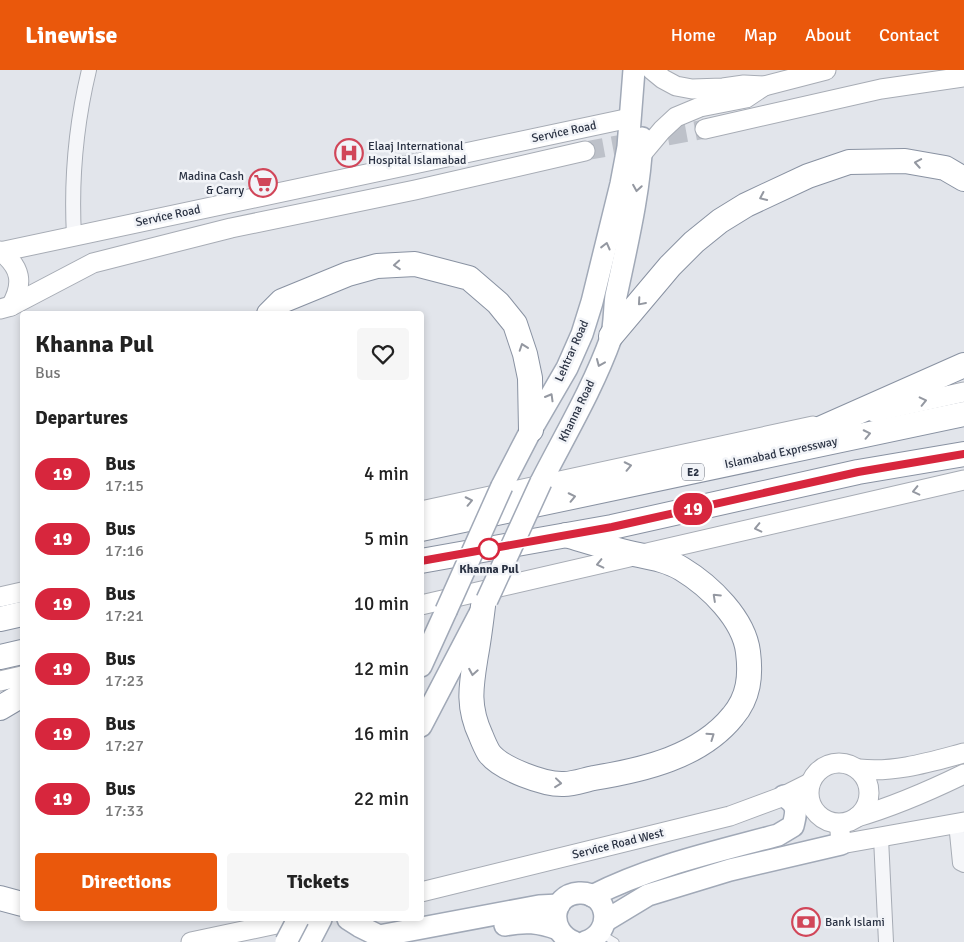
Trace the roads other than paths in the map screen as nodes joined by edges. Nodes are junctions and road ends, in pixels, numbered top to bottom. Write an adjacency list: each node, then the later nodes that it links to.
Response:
1 (89, 70): 13 (street)
2 (634, 70): 8 (main road, Lehtrar Road)
3 (646, 70): 11 (main road, Khanna Road)
4 (652, 70): 7 (street)
5 (826, 70): 7 (street)
6 (964, 77): 9 (street)
7 (764, 86): 11 (street)
8 (630, 118): 13 (street, Service Road); 22 (main road, Lehtrar Road, one-way to 8)
9 (705, 129)
10 (585, 151): 15 (street)
11 (641, 155): 17 (main road, Khanna Road, one-way to 17)
12 (964, 178): 17 (highway, one-way to 17)
13 (74, 236): 14 (street, Service Road)
14 (0, 252): 15 (street)
15 (6, 308)
16 (272, 311): 22 (highway, one-way to 16)
17 (612, 336): 33 (main road, Khanna Road, one-way to 33, bridge)
18 (964, 365): 21 (highway)
19 (964, 392): 21 (street, one-way to 19)
20 (964, 414): 24 (highway, Islamabad Expressway / E2, one-way to 20)
21 (841, 420): 24 (highway); 26 (street, one-way to 21)
22 (532, 430): 39 (main road, Lehtrar Road, bridge)
23 (964, 454): 28 (highway)
24 (744, 461): 27 (highway, Islamabad Expressway / E2, one-way to 24)
25 (964, 480): 29 (street, one-way to 29)
26 (424, 510)
27 (424, 529)
28 (566, 536): 29 (highway); 30 (highway)
29 (639, 555): 33 (highway, one-way to 29); 34 (street, one-way to 34)
30 (424, 560)
31 (20, 592): 32 (street)
32 (0, 597)
33 (485, 603): 44 (main road, Khanna Road)
34 (424, 604)
35 (20, 614): 36 (highway)
36 (0, 619)
37 (20, 652): 38 (highway)
38 (0, 657)
39 (424, 659)
40 (20, 676): 41 (street)
41 (0, 681)
42 (20, 696): 43 (highway)
43 (0, 708)
44 (424, 720)
45 (964, 753): 46 (street)
46 (859, 769): 48 (street); 50 (street)
47 (964, 774): 50 (street)
48 (810, 783): 49 (street, Service Road West); 52 (street)
49 (784, 796): 55 (street, Service Road West); 56 (main road)
50 (857, 817): 52 (street)
51 (960, 822): 53 (street); 54 (street)
52 (840, 834): 53 (street); 65 (main road)
53 (881, 838): 70 (street)
54 (964, 865)
55 (424, 891)
56 (592, 896): 59 (main road); 65 (main road)
57 (0, 898): 58 (highway)
58 (20, 903)
59 (559, 905): 63 (main road); 64 (main road)
60 (290, 921): 66 (street)
61 (298, 921): 67 (main road, bridge)
62 (320, 921): 68 (main road)
63 (351, 921)
64 (566, 936): 69 (main road)
65 (597, 937)
66 (191, 942)
67 (286, 942)
68 (308, 942)
69 (399, 942)
70 (886, 942)

